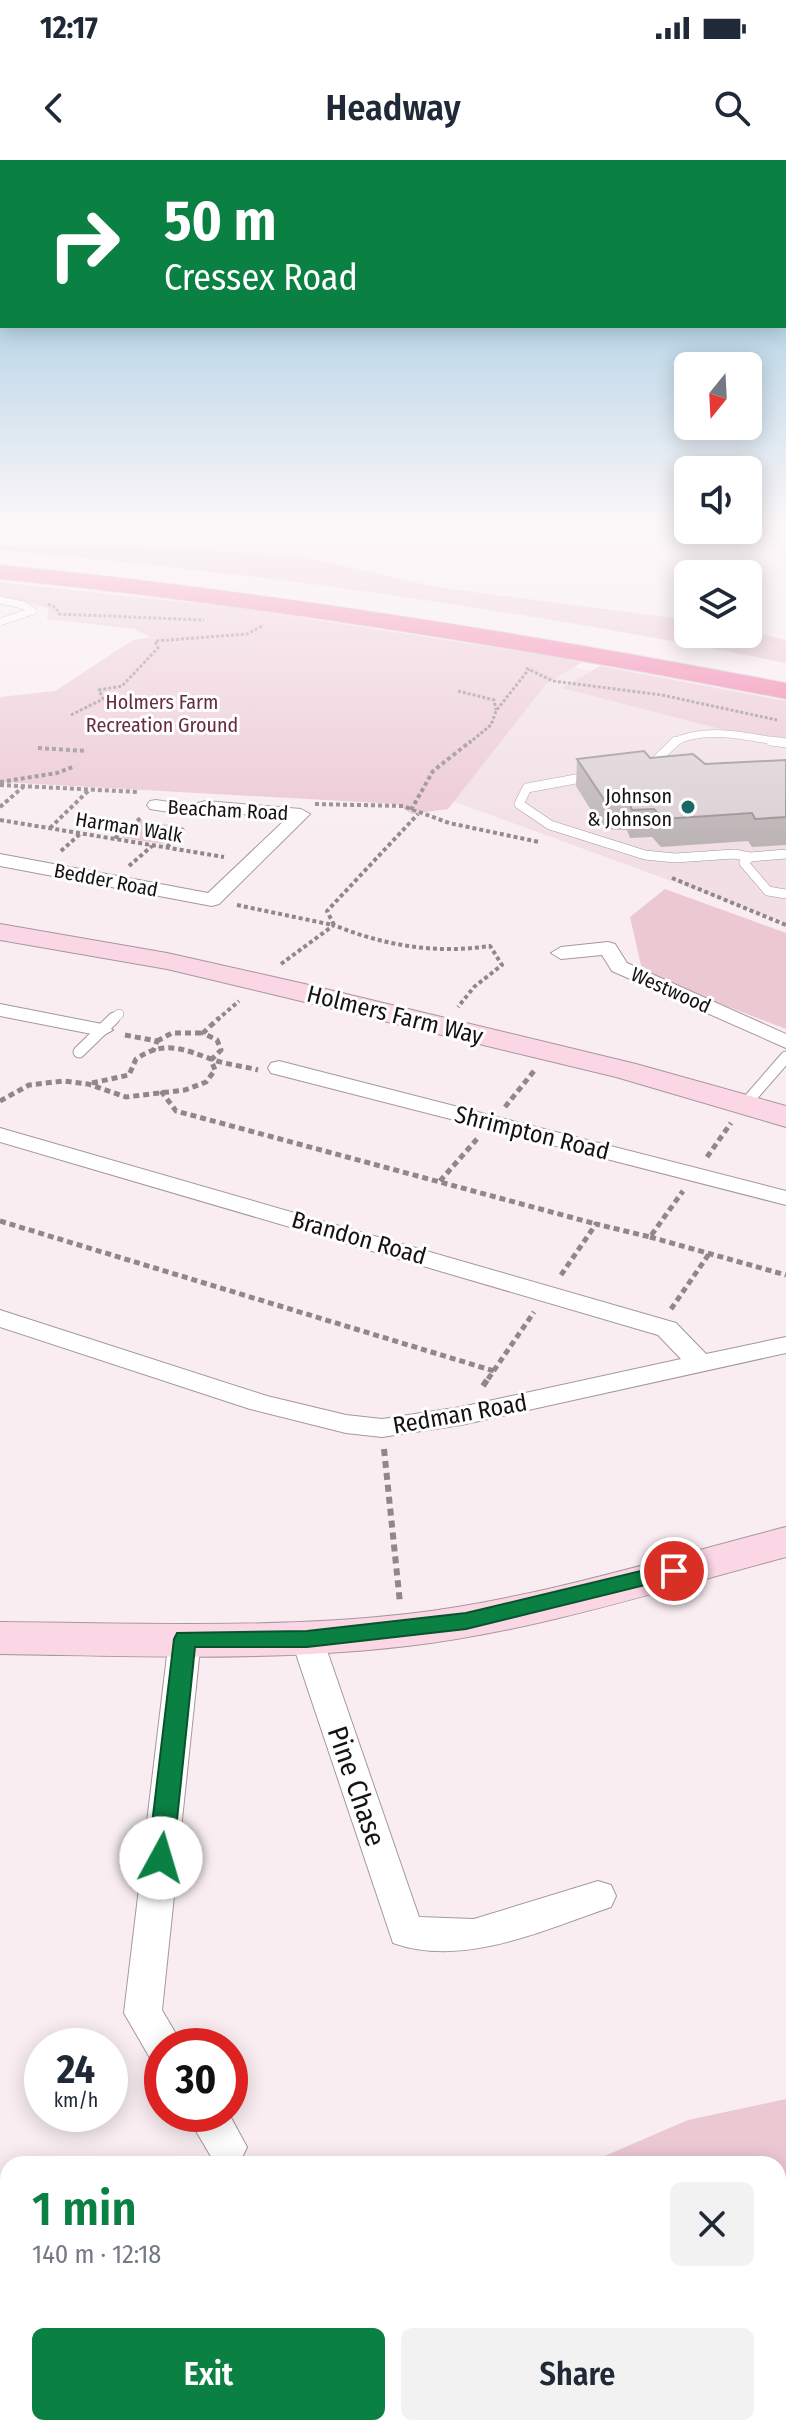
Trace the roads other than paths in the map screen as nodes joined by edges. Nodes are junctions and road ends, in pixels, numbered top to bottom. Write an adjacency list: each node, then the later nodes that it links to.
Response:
1 (467, 632): 4 (highway)
2 (542, 632): 3 (highway)
3 (786, 675)
4 (786, 691)
5 (786, 743): 6 (lane)
6 (634, 771)
7 (598, 775): 10 (lane)
8 (156, 805): 13 (street, Beacham Road)
9 (786, 854): 10 (lane)
10 (750, 857): 12 (lane)
11 (0, 860): 13 (street, Bedder Road)
12 (786, 894)
13 (212, 900)
14 (0, 932): 23 (street, Holmers Farm Way)
15 (561, 953): 19 (street, Westwood)
16 (0, 1010): 18 (street)
17 (119, 1014): 18 (lane)
18 (102, 1030): 20 (lane)
19 (786, 1042)
20 (79, 1052)
21 (786, 1057): 23 (lane)
22 (279, 1068): 26 (street, Shrimpton Road)
23 (746, 1103): 24 (street, Holmers Farm Way)
24 (786, 1117)
25 (1, 1135): 29 (street, Brandon Road)
26 (786, 1198)
27 (0, 1318): 29 (street, Redman Road)
28 (786, 1345): 29 (street, Redman Road)
29 (701, 1365)
30 (786, 1542): 33 (street)
31 (0, 1638): 32 (street)
32 (185, 1639): 33 (street); 35 (street)
33 (307, 1639): 34 (street, Pine Chase)
34 (598, 1896)
35 (153, 2028)

